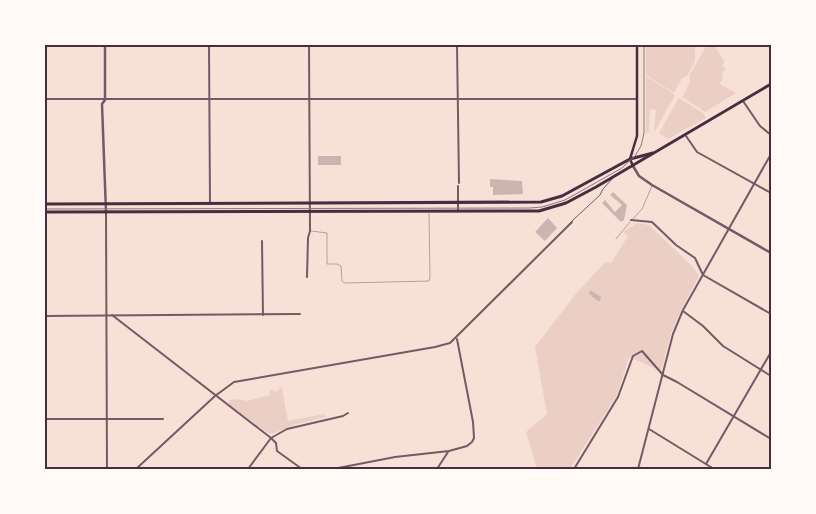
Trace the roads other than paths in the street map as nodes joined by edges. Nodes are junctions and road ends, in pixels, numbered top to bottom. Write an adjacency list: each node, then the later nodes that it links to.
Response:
1 (105, 45): 10 (street)
2 (209, 45): 11 (street)
3 (309, 45): 8 (street)
4 (457, 45): 9 (street)
5 (637, 45): 12 (main road)
6 (771, 84): 13 (highway)
7 (45, 99): 10 (street)
8 (309, 99): 9 (street); 11 (street); 24 (street)
9 (457, 99): 12 (street); 25 (street)
10 (105, 100): 11 (street); 27 (street)
11 (210, 100): 28 (street)
12 (637, 100): 18 (main road)
13 (743, 101): 14 (street); 15 (highway)
14 (771, 135)
15 (686, 136): 16 (highway); 21 (street)
16 (659, 151): 18 (highway); 19 (highway)
17 (771, 154): 21 (street)
18 (630, 159): 19 (main road); 25 (highway)
19 (633, 166): 20 (highway); 22 (street)
20 (615, 177): 33 (highway); 35 (street)
21 (755, 184): 23 (street); 36 (street)
22 (652, 185): 34 (lane); 36 (street)
23 (771, 194)
24 (309, 203): 25 (highway); 28 (highway); 31 (street)
25 (458, 203): 33 (street)
26 (45, 204): 27 (highway)
27 (106, 204): 28 (highway); 30 (street)
28 (210, 204)
29 (45, 212): 30 (highway)
30 (106, 212): 31 (highway); 46 (street)
31 (310, 212): 32 (highway); 37 (street)
32 (429, 212): 33 (highway); 37 (lane)
33 (458, 212)
34 (631, 220): 38 (lane); 41 (street)
35 (572, 222): 50 (street)
36 (728, 228): 40 (street); 41 (street)
37 (310, 231): 42 (street)
38 (616, 239)
39 (262, 241): 48 (street)
40 (771, 253)
41 (703, 275): 43 (street); 45 (street)
42 (307, 277)
43 (683, 310): 52 (street); 53 (street)
44 (300, 314): 48 (street)
45 (771, 314)
46 (106, 315): 47 (street); 49 (street); 59 (street)
47 (112, 315): 48 (street); 55 (street)
48 (263, 315)
49 (45, 316)
50 (456, 338): 55 (street); 64 (street)
51 (771, 352): 52 (street)
52 (761, 370): 54 (street); 57 (street)
53 (663, 375): 57 (street); 61 (street); 72 (street)
54 (771, 376)
55 (215, 396): 62 (street); 67 (street)
56 (348, 413): 62 (street)
57 (734, 416): 63 (street); 65 (street)
58 (45, 419): 59 (street)
59 (107, 419): 60 (street); 66 (street)
60 (163, 419)
61 (649, 429): 65 (street); 73 (street)
62 (270, 438): 68 (street); 69 (street)
63 (771, 438)
64 (449, 451): 70 (street); 71 (street)
65 (706, 464): 74 (street)
66 (107, 469)
67 (136, 469)
68 (248, 469)
69 (302, 469)
70 (333, 469)
71 (437, 469)
72 (574, 469)
73 (638, 469)
74 (714, 469)

